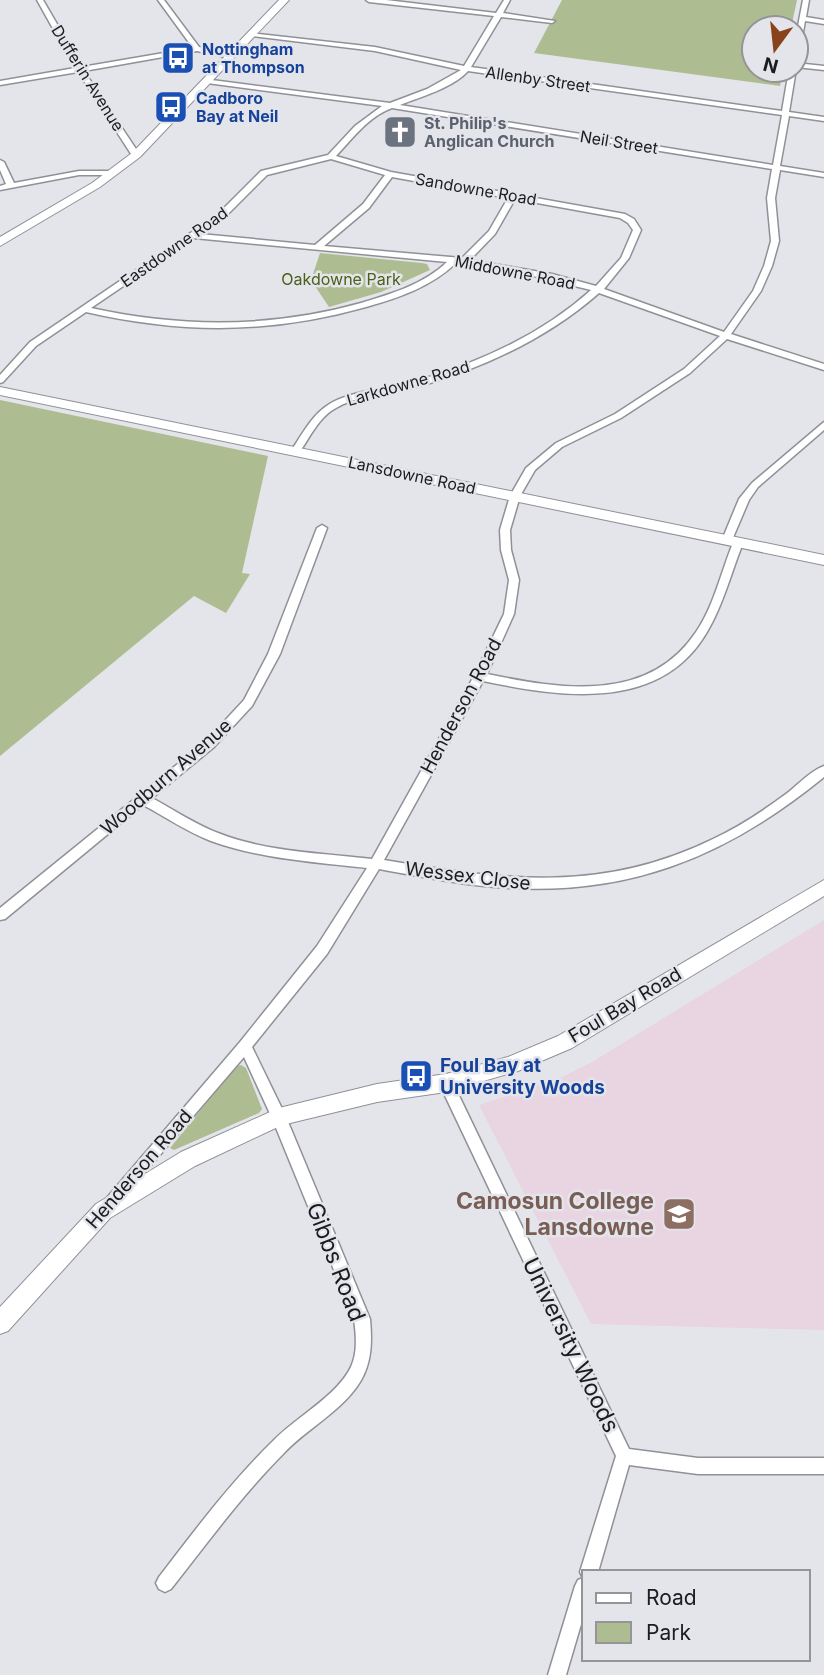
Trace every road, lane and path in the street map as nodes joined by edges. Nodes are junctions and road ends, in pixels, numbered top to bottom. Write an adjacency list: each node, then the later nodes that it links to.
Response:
1 (40, 0): 12 (street, Dufferin Avenue)
2 (164, 0): 9 (street)
3 (284, 0): 8 (main road)
4 (369, 0): 6 (street)
5 (507, 0): 6 (street)
6 (499, 15): 7 (street); 11 (street)
7 (552, 21)
8 (252, 34): 10 (main road); 11 (street, Allenby Street)
9 (197, 49): 10 (street); 12 (street)
10 (230, 56): 13 (main road)
11 (467, 69): 16 (street); 17 (street, Allenby Street)
12 (80, 70): 14 (street); 19 (street, Dufferin Avenue)
13 (207, 81): 16 (street, Neil Street); 19 (main road)
14 (0, 83)
15 (791, 84): 17 (street, Henderson Road)
16 (389, 105): 20 (street); 22 (street, Neil Street)
17 (786, 114): 18 (street, Allenby Street); 22 (street, Henderson Road)
18 (824, 119)
19 (136, 155): 23 (main road)
20 (331, 157): 24 (street, Sandowne Road); 30 (street, Eastdowne Road)
21 (0, 162): 26 (street)
22 (776, 168): 25 (street, Neil Street); 36 (street, Henderson Road)
23 (113, 173): 26 (street); 31 (main road)
24 (390, 174): 28 (street, Sandowne Road); 32 (street)
25 (824, 174)
26 (11, 186): 27 (street)
27 (0, 188)
28 (513, 195): 29 (street, Sandowne Road); 33 (street)
29 (622, 216): 34 (street, Larkdowne Road)
30 (194, 236): 32 (street, Middowne Road); 35 (street, Eastdowne Road)
31 (0, 242)
32 (319, 246): 33 (street, Middowne Road)
33 (459, 260): 34 (street, Middowne Road); 35 (street)
34 (598, 288): 36 (street, Middowne Road); 41 (street, Larkdowne Road)
35 (83, 309): 38 (street, Eastdowne Road)
36 (725, 336): 37 (street, Middowne Road); 42 (street, Henderson Road)
37 (824, 367)
38 (0, 380)
39 (0, 391): 41 (main road, Lansdowne Road)
40 (824, 425): 44 (street)
41 (296, 451): 42 (main road, Lansdowne Road)
42 (515, 496): 44 (main road, Lansdowne Road); 46 (street, Henderson Road)
43 (322, 528): 48 (street, Woodburn Avenue)
44 (732, 542): 45 (main road, Lansdowne Road); 46 (street)
45 (824, 561)
46 (480, 676): 49 (street, Henderson Road)
47 (824, 769): 49 (street, Wessex Close)
48 (143, 799): 49 (street, Wessex Close); 51 (street, Woodburn Avenue)
49 (376, 864): 52 (street, Henderson Road)
50 (824, 887): 53 (main road, Foul Bay Road)
51 (0, 915)
52 (245, 1046): 54 (street, Gibbs Road); 55 (street, Henderson Road)
53 (446, 1083): 54 (main road, Foul Bay Road); 57 (street, University Woods)
54 (279, 1117): 55 (main road, Foul Bay Road); 60 (street, Gibbs Road)
55 (103, 1211): 56 (main road, Henderson Road)
56 (0, 1323)
57 (624, 1456): 58 (street, University Woods); 59 (street, University Woods)
58 (824, 1466)
59 (590, 1570)
60 (165, 1583)
61 (582, 1593): 62 (street)
62 (557, 1675)

